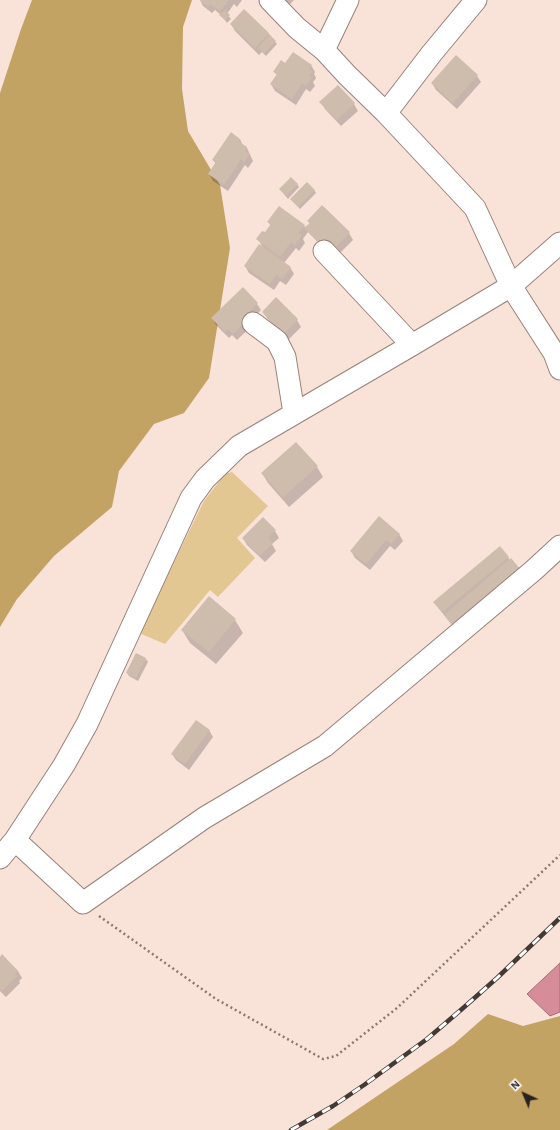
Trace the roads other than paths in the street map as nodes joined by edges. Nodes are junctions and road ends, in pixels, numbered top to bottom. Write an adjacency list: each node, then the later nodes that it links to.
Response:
1 (270, 0): 4 (street)
2 (348, 0): 4 (street)
3 (476, 0): 5 (street)
4 (324, 50): 5 (street)
5 (386, 113): 8 (street)
6 (560, 243): 8 (street)
7 (324, 252): 10 (street)
8 (511, 286): 10 (street); 11 (street)
9 (253, 323): 12 (street)
10 (412, 345): 12 (street)
11 (560, 369)
12 (294, 413): 14 (street)
13 (560, 546): 14 (street)
14 (15, 840): 15 (street)
15 (0, 858)

